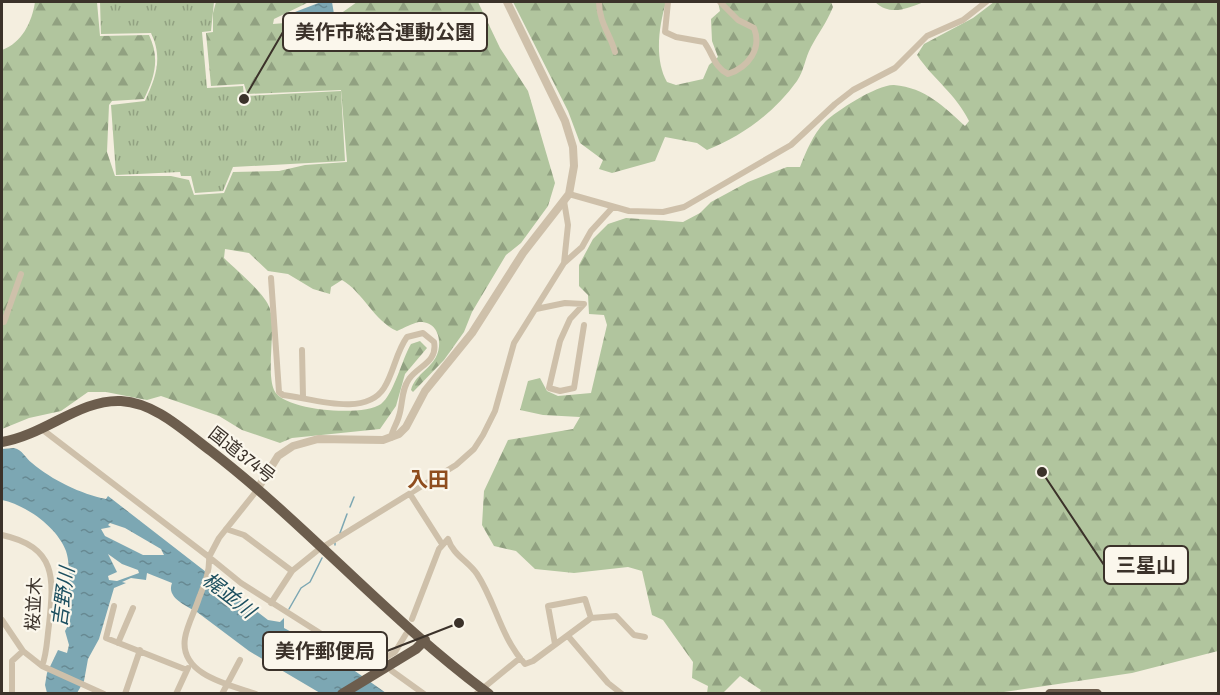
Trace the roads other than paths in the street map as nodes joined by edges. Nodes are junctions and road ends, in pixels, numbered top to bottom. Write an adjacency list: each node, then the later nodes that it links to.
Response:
1 (507, 2): 7 (street)
2 (598, 2): 6 (street)
3 (668, 2): 4 (street)
4 (720, 2)
5 (986, 2): 9 (street)
6 (615, 52)
7 (569, 194): 8 (street); 9 (street)
8 (564, 201): 10 (street); 19 (street)
9 (613, 207): 10 (street)
10 (564, 263): 13 (street)
11 (21, 274): 14 (street)
12 (271, 278): 17 (street)
13 (536, 309): 15 (street); 22 (street)
14 (2, 322)
15 (584, 326)
16 (302, 350): 17 (street)
17 (303, 397): 19 (street)
18 (42, 430): 20 (highway, 国道374号); 21 (highway, 国道374号); 27 (street)
19 (391, 438): 21 (street)
20 (2, 442)
21 (258, 488): 23 (street); 26 (highway, 国道374号)
22 (410, 494): 25 (street); 26 (street)
23 (226, 529): 27 (street); 28 (street)
24 (2, 535): 47 (street, 桜並木)
25 (442, 544): 33 (street); 43 (street)
26 (323, 548): 28 (street); 38 (highway, 国道374号)
27 (209, 561): 29 (street); 46 (street)
28 (292, 571): 29 (street)
29 (271, 603): 45 (street)
30 (114, 606): 39 (street)
31 (133, 608): 39 (street)
32 (591, 618): 36 (street); 37 (street); 40 (street)
33 (412, 619)
34 (2, 620): 42 (street)
35 (406, 634): 45 (street)
36 (568, 636): 40 (street); 59 (street)
37 (645, 637)
38 (425, 640): 45 (highway); 50 (highway, 国道374号)
39 (118, 643): 41 (street)
40 (555, 644): 43 (street)
41 (140, 650): 46 (street); 53 (street)
42 (23, 651): 47 (street); 51 (street)
43 (520, 658): 50 (street)
44 (240, 660): 49 (street)
45 (379, 666): 57 (highway)
46 (189, 667): 49 (street); 54 (street)
47 (44, 668): 52 (street)
48 (392, 671): 58 (street)
49 (226, 684): 55 (street); 56 (street)
50 (482, 692)
51 (12, 693)
52 (104, 693)
53 (125, 693)
54 (177, 693)
55 (222, 693)
56 (256, 693)
57 (342, 693)
58 (424, 693)
59 (622, 693)
60 (1050, 693): 61 (highway)
61 (1097, 693)

